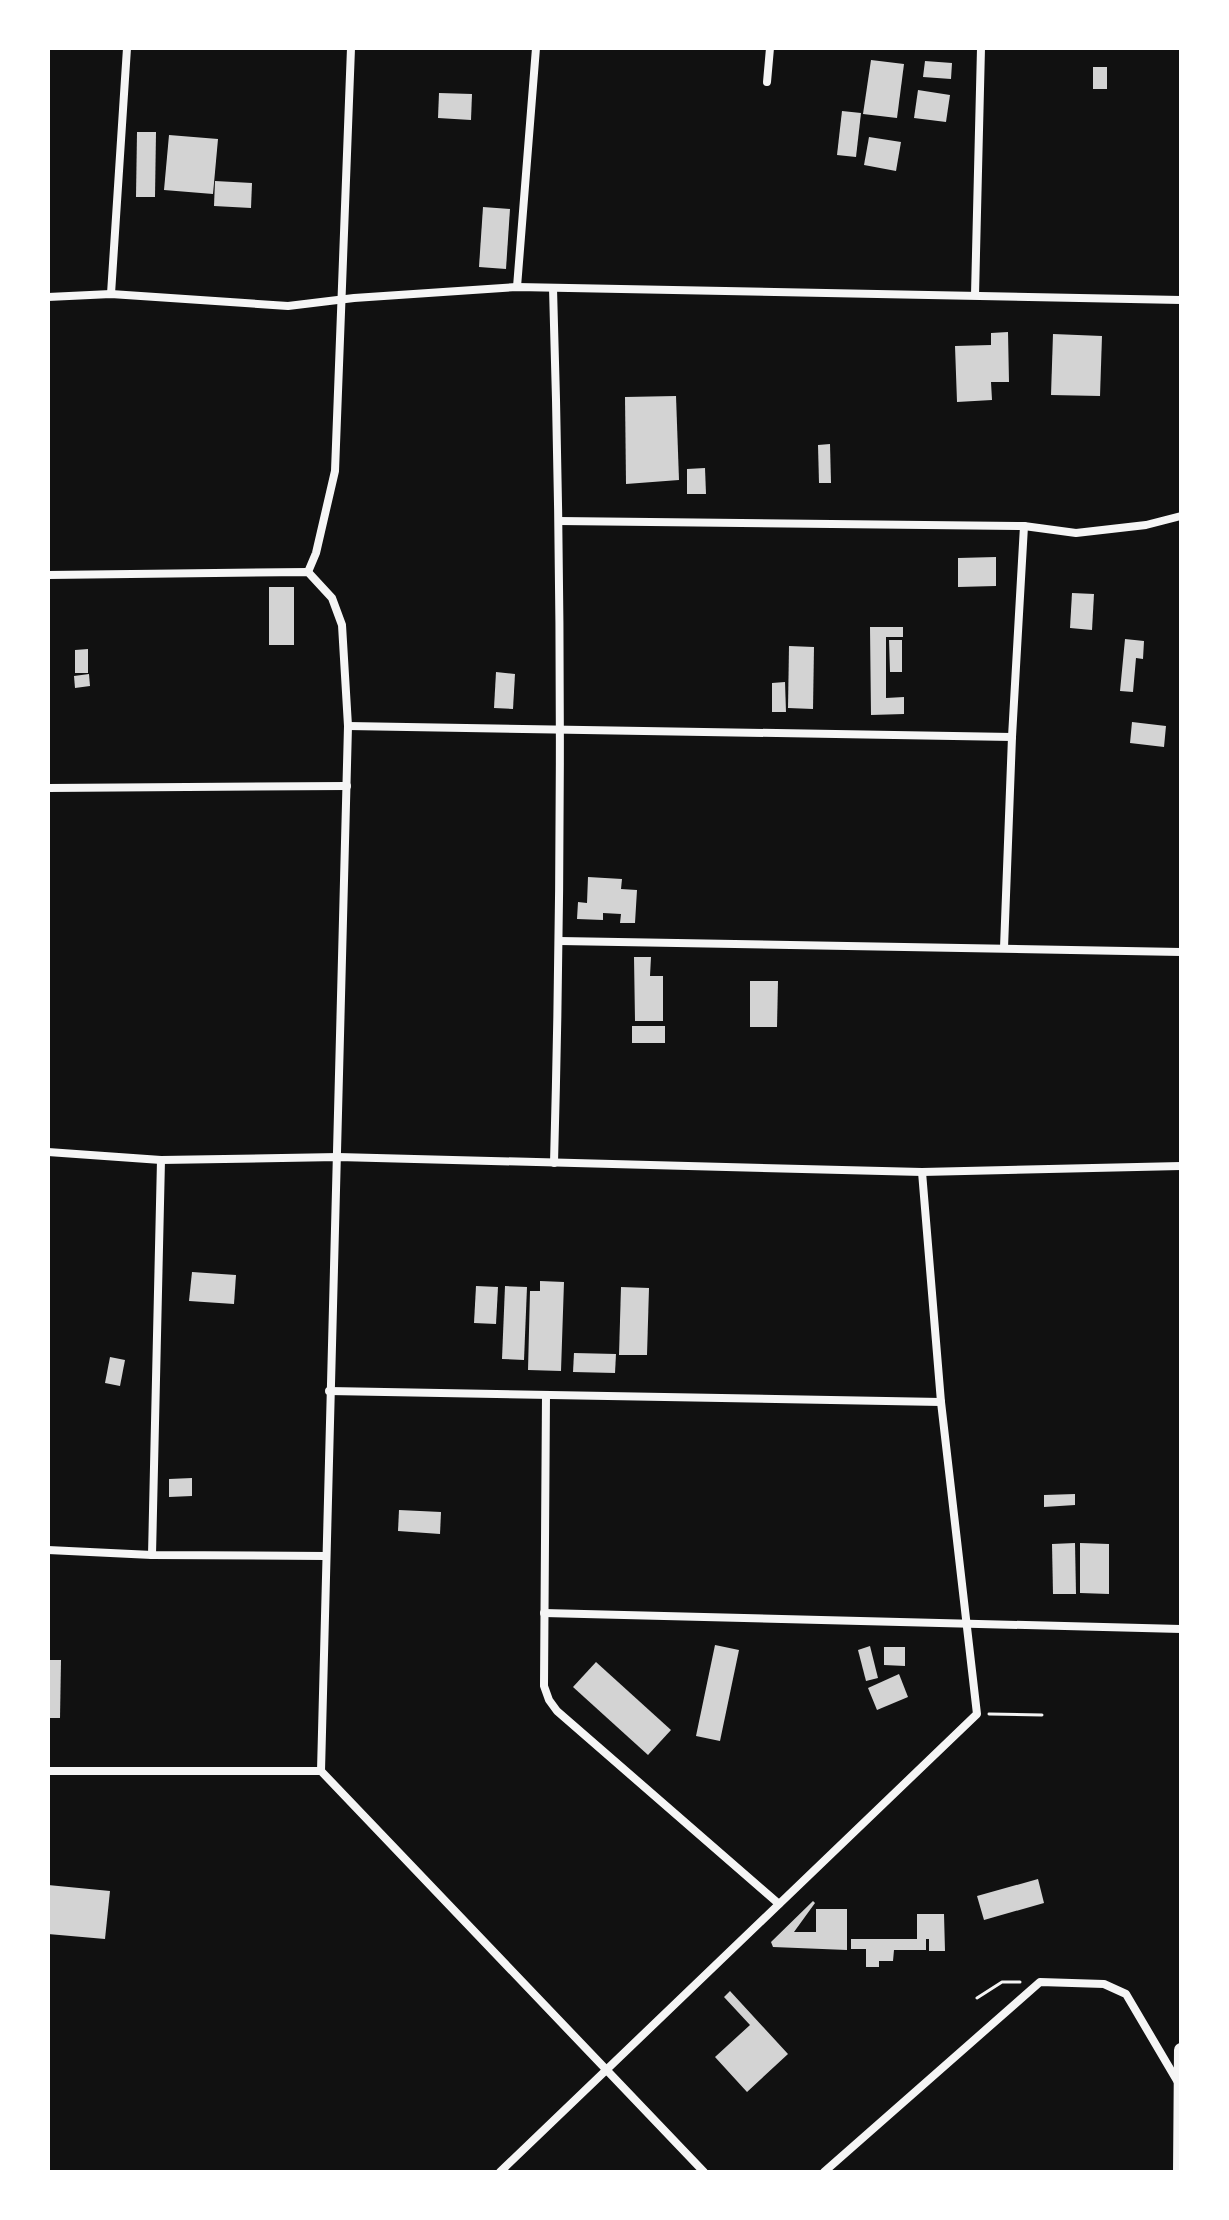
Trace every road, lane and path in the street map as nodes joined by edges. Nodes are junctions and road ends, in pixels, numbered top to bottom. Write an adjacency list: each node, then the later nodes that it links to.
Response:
1 (127, 48): 9 (street)
2 (351, 48): 12 (street)
3 (536, 48): 7 (street)
4 (770, 48): 6 (street)
5 (981, 48): 10 (street)
6 (767, 82)
7 (517, 287): 8 (street); 12 (street)
8 (553, 288): 10 (street); 15 (street)
9 (111, 294): 11 (street); 12 (street)
10 (975, 295): 13 (street)
11 (48, 297)
12 (344, 299): 17 (street)
13 (1181, 300)
14 (1181, 516): 16 (street)
15 (559, 521): 16 (street); 20 (street)
16 (1024, 526): 21 (street)
17 (308, 572): 18 (street); 19 (street)
18 (48, 575)
19 (348, 726): 20 (street); 22 (street)
20 (558, 728): 21 (street); 24 (street)
21 (1012, 737): 25 (street)
22 (347, 786): 23 (street); 28 (street)
23 (48, 788)
24 (560, 941): 25 (street); 30 (street)
25 (1004, 948): 26 (street)
26 (1181, 952)
27 (48, 1152): 29 (street)
28 (338, 1157): 29 (street); 30 (street); 33 (street)
29 (161, 1160): 37 (street)
30 (554, 1163): 32 (street)
31 (1181, 1166): 32 (street)
32 (922, 1172): 35 (street)
33 (329, 1391): 34 (street); 38 (street)
34 (546, 1395): 35 (street); 39 (street)
35 (941, 1402): 40 (street)
36 (48, 1550): 37 (street)
37 (152, 1555): 38 (street)
38 (326, 1556): 45 (street)
39 (544, 1613): 40 (street); 46 (street)
40 (967, 1624): 41 (street); 42 (street)
41 (1181, 1629)
42 (977, 1714): 43 (path); 46 (street)
43 (1042, 1715)
44 (48, 1771): 45 (street)
45 (321, 1771): 50 (street)
46 (779, 1904): 50 (street)
47 (1002, 1982): 48 (path)
48 (977, 1998)
49 (1181, 2050): 51 (street)
50 (607, 2069): 52 (street); 53 (street)
51 (1179, 2085): 54 (street); 55 (street)
52 (500, 2172)
53 (704, 2172)
54 (824, 2172)
55 (1180, 2172)

